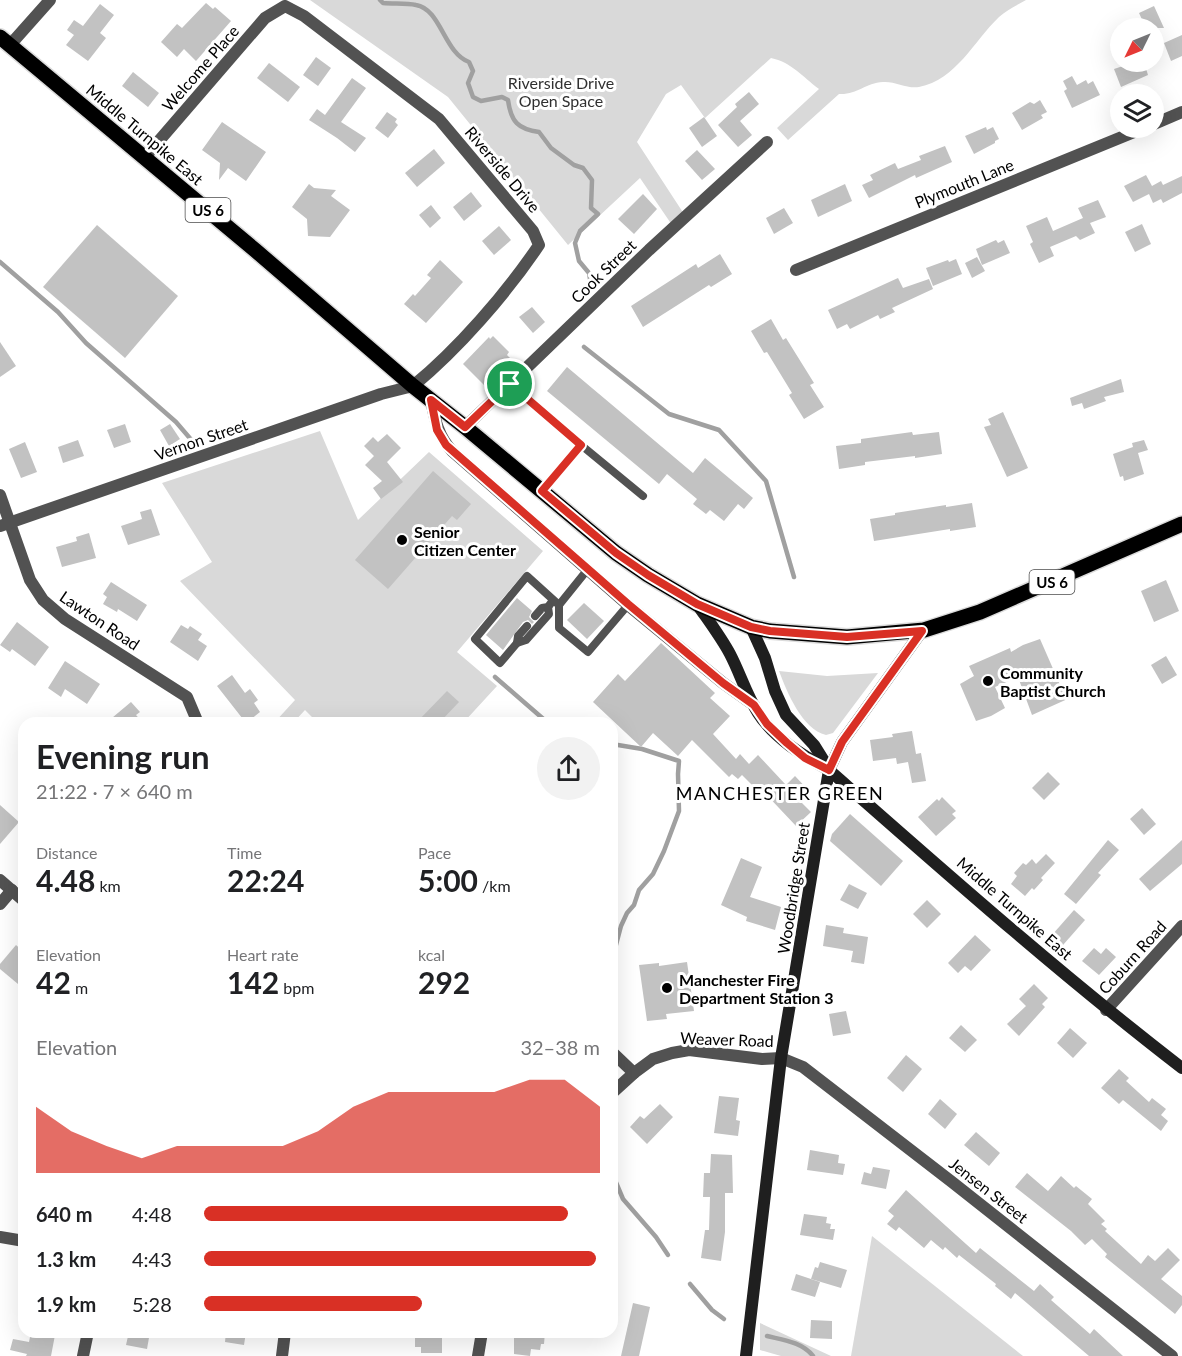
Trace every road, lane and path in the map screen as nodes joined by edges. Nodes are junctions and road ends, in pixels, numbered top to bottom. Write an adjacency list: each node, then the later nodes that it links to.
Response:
1 (50, 0): 3 (street)
2 (285, 6): 8 (street, Welcome Place); 11 (street, Riverside Drive)
3 (5, 41): 8 (main road, Middle Turnpike East / US 6)
4 (1182, 112): 5 (street)
5 (1164, 120)
6 (1119, 138): 9 (street, Plymouth Lane)
7 (767, 142): 10 (street, Cook Street)
8 (145, 157): 11 (main road, Middle Turnpike East / US 6)
9 (796, 270)
10 (510, 384): 13 (street, Cook Street); 14 (lane)
11 (412, 386): 12 (main road, Middle Turnpike East / US 6); 18 (street, Vernon Street)
12 (431, 400): 13 (main road, Middle Turnpike East / US 6); 20 (street, Middle Turnpike East)
13 (465, 427): 15 (main road, Middle Turnpike East / US 6)
14 (581, 445): 15 (lane); 17 (lane)
15 (542, 491): 23 (main road, Middle Turnpike East / US 6)
16 (0, 495): 18 (street, Lawton Road)
17 (643, 496)
18 (5, 524): 30 (street, Lawton Road)
19 (1182, 524): 27 (main road, US 6)
20 (588, 569): 21 (lane); 22 (street, Middle Turnpike East)
21 (554, 604): 22 (lane); 24 (lane); 28 (lane); 28 (lane)
22 (628, 604): 29 (street, Middle Turnpike East)
23 (697, 604): 26 (main road, US 6); 29 (main road, Middle Turnpike East)
24 (535, 616)
25 (527, 626): 28 (lane)
26 (751, 627): 27 (main road, US 6); 31 (main road, Middle Turnpike East)
27 (922, 631): 31 (main road, Woodbridge Street)
28 (517, 643)
29 (754, 705): 31 (main road, Middle Turnpike East)
30 (195, 717)
31 (829, 770): 37 (main road, Middle Turnpike East); 39 (main road, Woodbridge Street)
32 (0, 880): 33 (street)
33 (12, 890): 34 (street); 35 (street)
34 (18, 896)
35 (0, 904)
36 (1182, 926): 37 (street, Coburn Road)
37 (1106, 1010): 40 (main road, Middle Turnpike East)
38 (618, 1058): 41 (street)
39 (782, 1058): 41 (street, Weaver Road); 51 (main road, Woodbridge Street); 52 (street, Jensen Street)
40 (1182, 1068)
41 (634, 1073): 42 (street, Weaver Road)
42 (618, 1088)
43 (0, 1238): 44 (street)
44 (18, 1240)
45 (87, 1338): 48 (street)
46 (284, 1338): 49 (street)
47 (481, 1338): 50 (street)
48 (83, 1356)
49 (282, 1356)
50 (478, 1356)
51 (746, 1356)
52 (1172, 1356)

